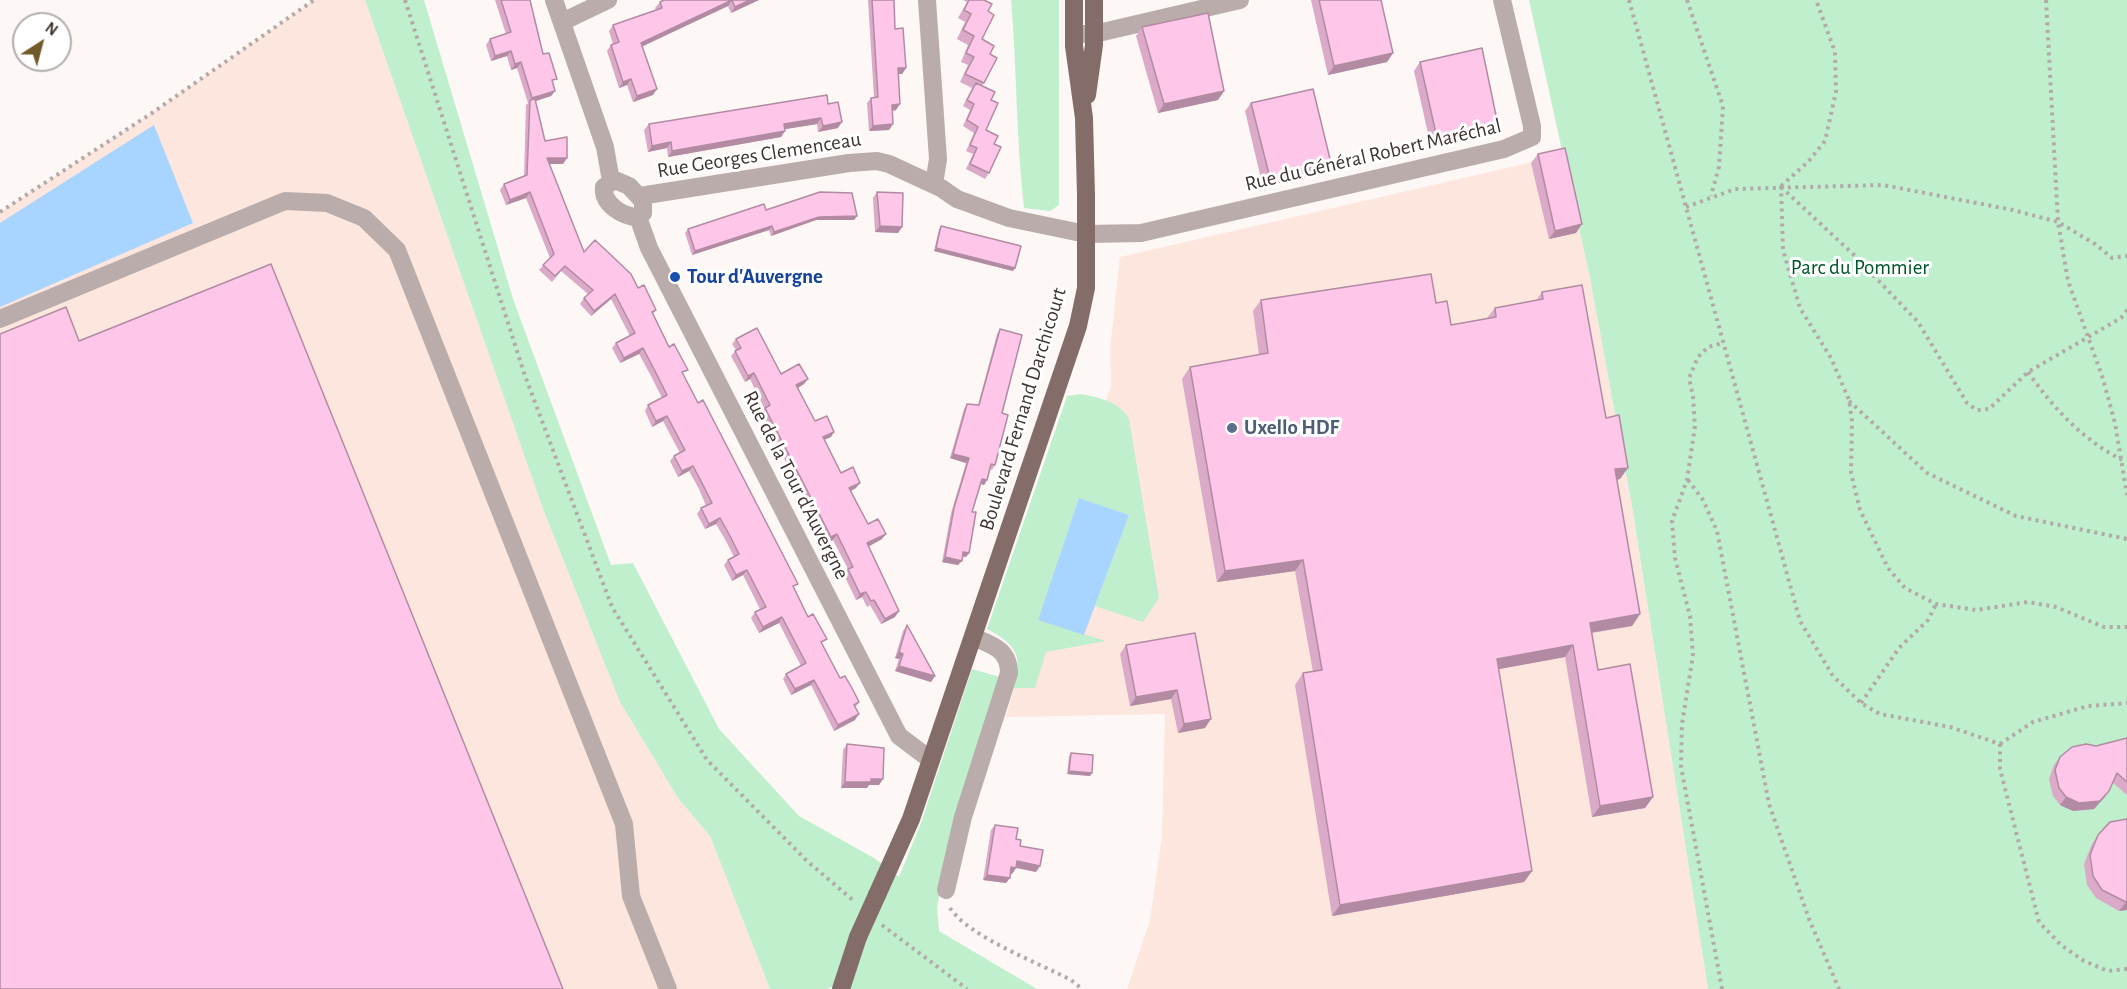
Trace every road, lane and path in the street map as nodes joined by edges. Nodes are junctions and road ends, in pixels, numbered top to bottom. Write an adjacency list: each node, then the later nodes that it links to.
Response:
1 (314, 0): 24 (path)
2 (405, 0): 47 (path)
3 (554, 0): 14 (street)
4 (608, 0): 14 (street)
5 (927, 0): 19 (street)
6 (1074, 0): 15 (main road, Boulevard Fernand Darchicourt)
7 (1094, 0): 16 (main road, Boulevard Fernand Darchicourt)
8 (1240, 0): 16 (street)
9 (1502, 0): 27 (street, Rue du Général Robert Maréchal)
10 (1629, 0): 23 (path)
11 (1687, 0): 22 (path)
12 (1816, 0): 20 (path)
13 (2046, 0): 26 (path)
14 (562, 22): 18 (street)
15 (1074, 34): 16 (street); 17 (main road, Boulevard Fernand Darchicourt)
16 (1094, 34): 17 (main road, Boulevard Fernand Darchicourt)
17 (1084, 118): 27 (main road, Boulevard Fernand Darchicourt)
18 (611, 181): 21 (street); 25 (street)
19 (934, 184): 21 (street, Rue Georges Clemenceau); 27 (street, Rue Georges Clemenceau)
20 (1780, 186): 22 (path); 26 (path); 33 (path); 34 (path)
21 (640, 196): 25 (street)
22 (1711, 196): 23 (path)
23 (1686, 207): 32 (path)
24 (0, 212)
25 (638, 217): 45 (street, Rue de la Tour d'Auvergne)
26 (2058, 222): 28 (path); 31 (path)
27 (1086, 234): 41 (main road, Boulevard Fernand Darchicourt)
28 (2127, 256)
29 (2127, 310): 31 (path)
30 (0, 319): 51 (street)
31 (2088, 338): 33 (path); 35 (path)
32 (1723, 343): 36 (path); 42 (path)
33 (2028, 372): 35 (path)
34 (1849, 400): 38 (path); 39 (path)
35 (2123, 460): 37 (path)
36 (1687, 480): 55 (path); 56 (path)
37 (2127, 495)
38 (2127, 539)
39 (1936, 604): 40 (path); 42 (path)
40 (2127, 627)
41 (974, 637): 45 (main road, Boulevard Fernand Darchicourt); 46 (street)
42 (1861, 703): 44 (path)
43 (2127, 703): 44 (path)
44 (2000, 744): 50 (path)
45 (931, 760): 52 (main road, Boulevard Fernand Darchicourt, bridge)
46 (946, 890)
47 (857, 904)
48 (958, 920): 54 (path)
49 (880, 923): 53 (path)
50 (2127, 969)
51 (668, 989)
52 (841, 989)
53 (967, 989)
54 (1082, 989)
55 (1722, 989)
56 (1839, 989)

